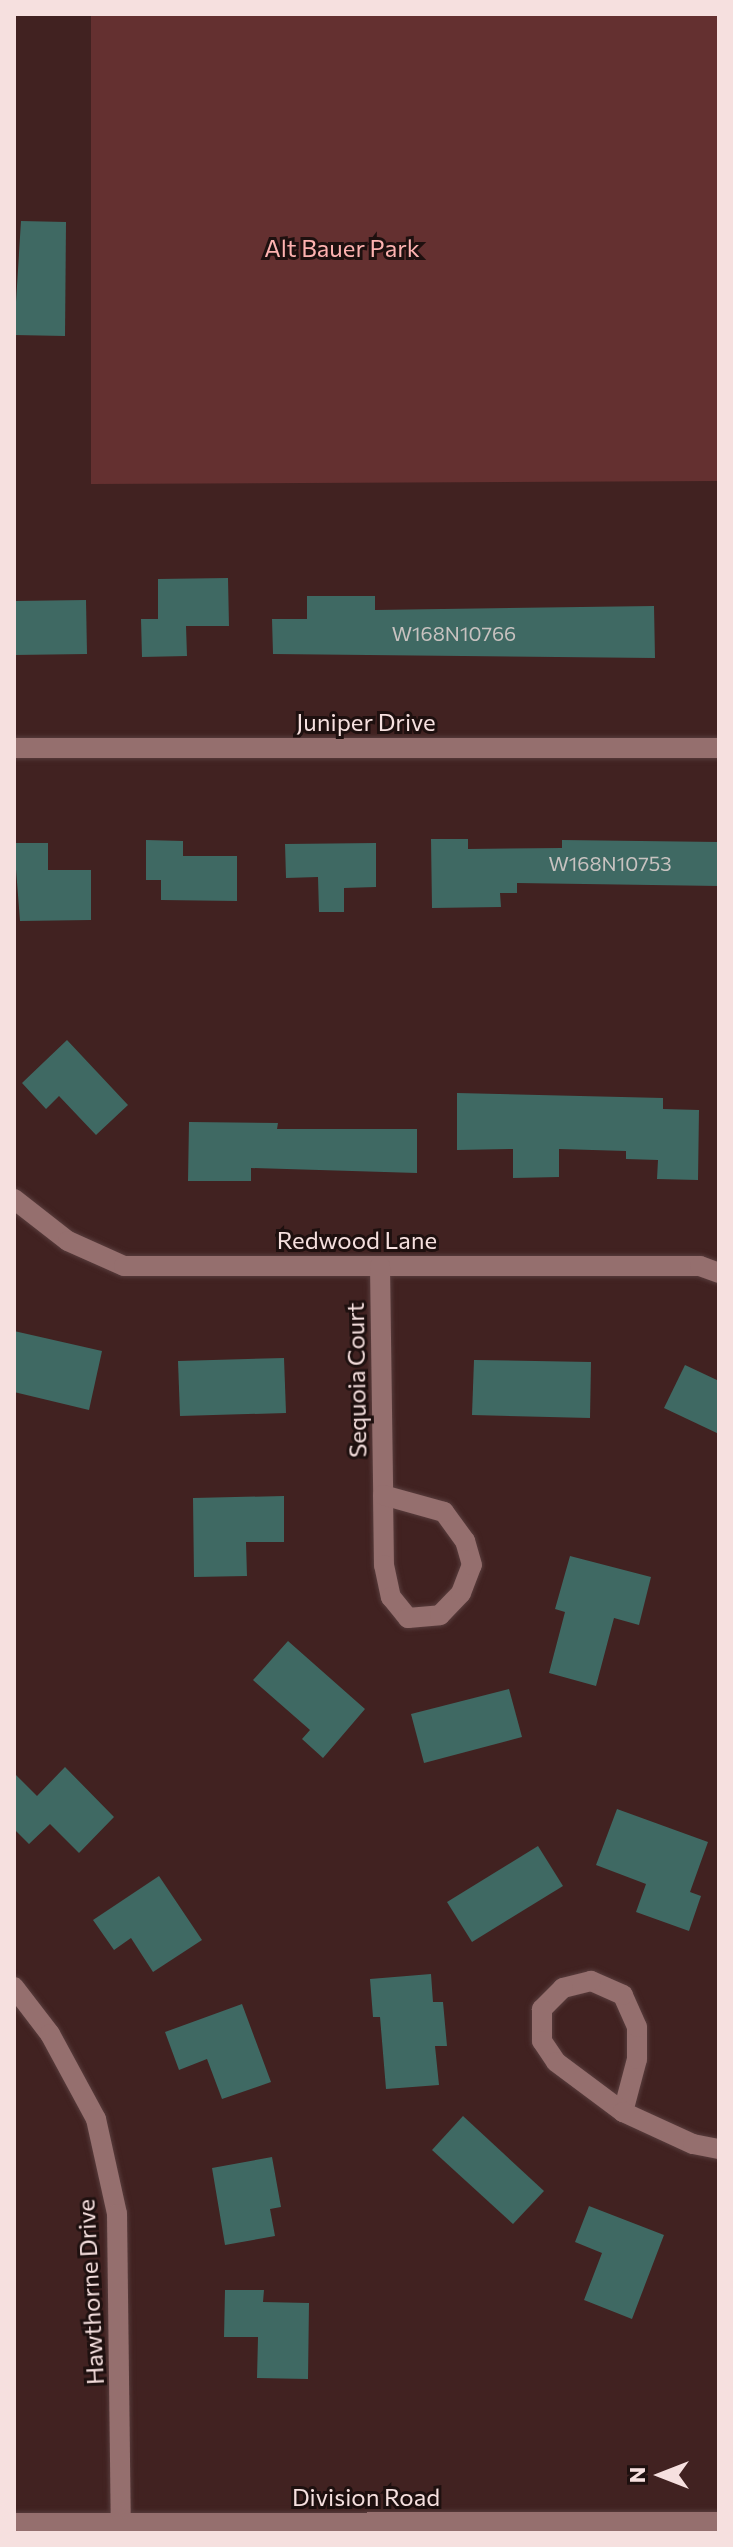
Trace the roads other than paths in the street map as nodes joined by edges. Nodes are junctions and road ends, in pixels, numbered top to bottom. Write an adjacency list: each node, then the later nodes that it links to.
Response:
1 (14, 748): 2 (street, Juniper Drive)
2 (719, 748)
3 (14, 1199): 4 (street, Redwood Lane)
4 (380, 1266): 5 (street, Redwood Lane); 6 (street, Sequoia Court)
5 (719, 1273)
6 (383, 1495): 6 (street, Sequoia Court)
7 (14, 1987): 12 (street, Hawthorne Drive)
8 (623, 2112): 8 (street); 9 (street)
9 (719, 2149)
10 (719, 2522): 12 (street, Division Road)
11 (14, 2523): 12 (street, Division Road)
12 (121, 2528)

